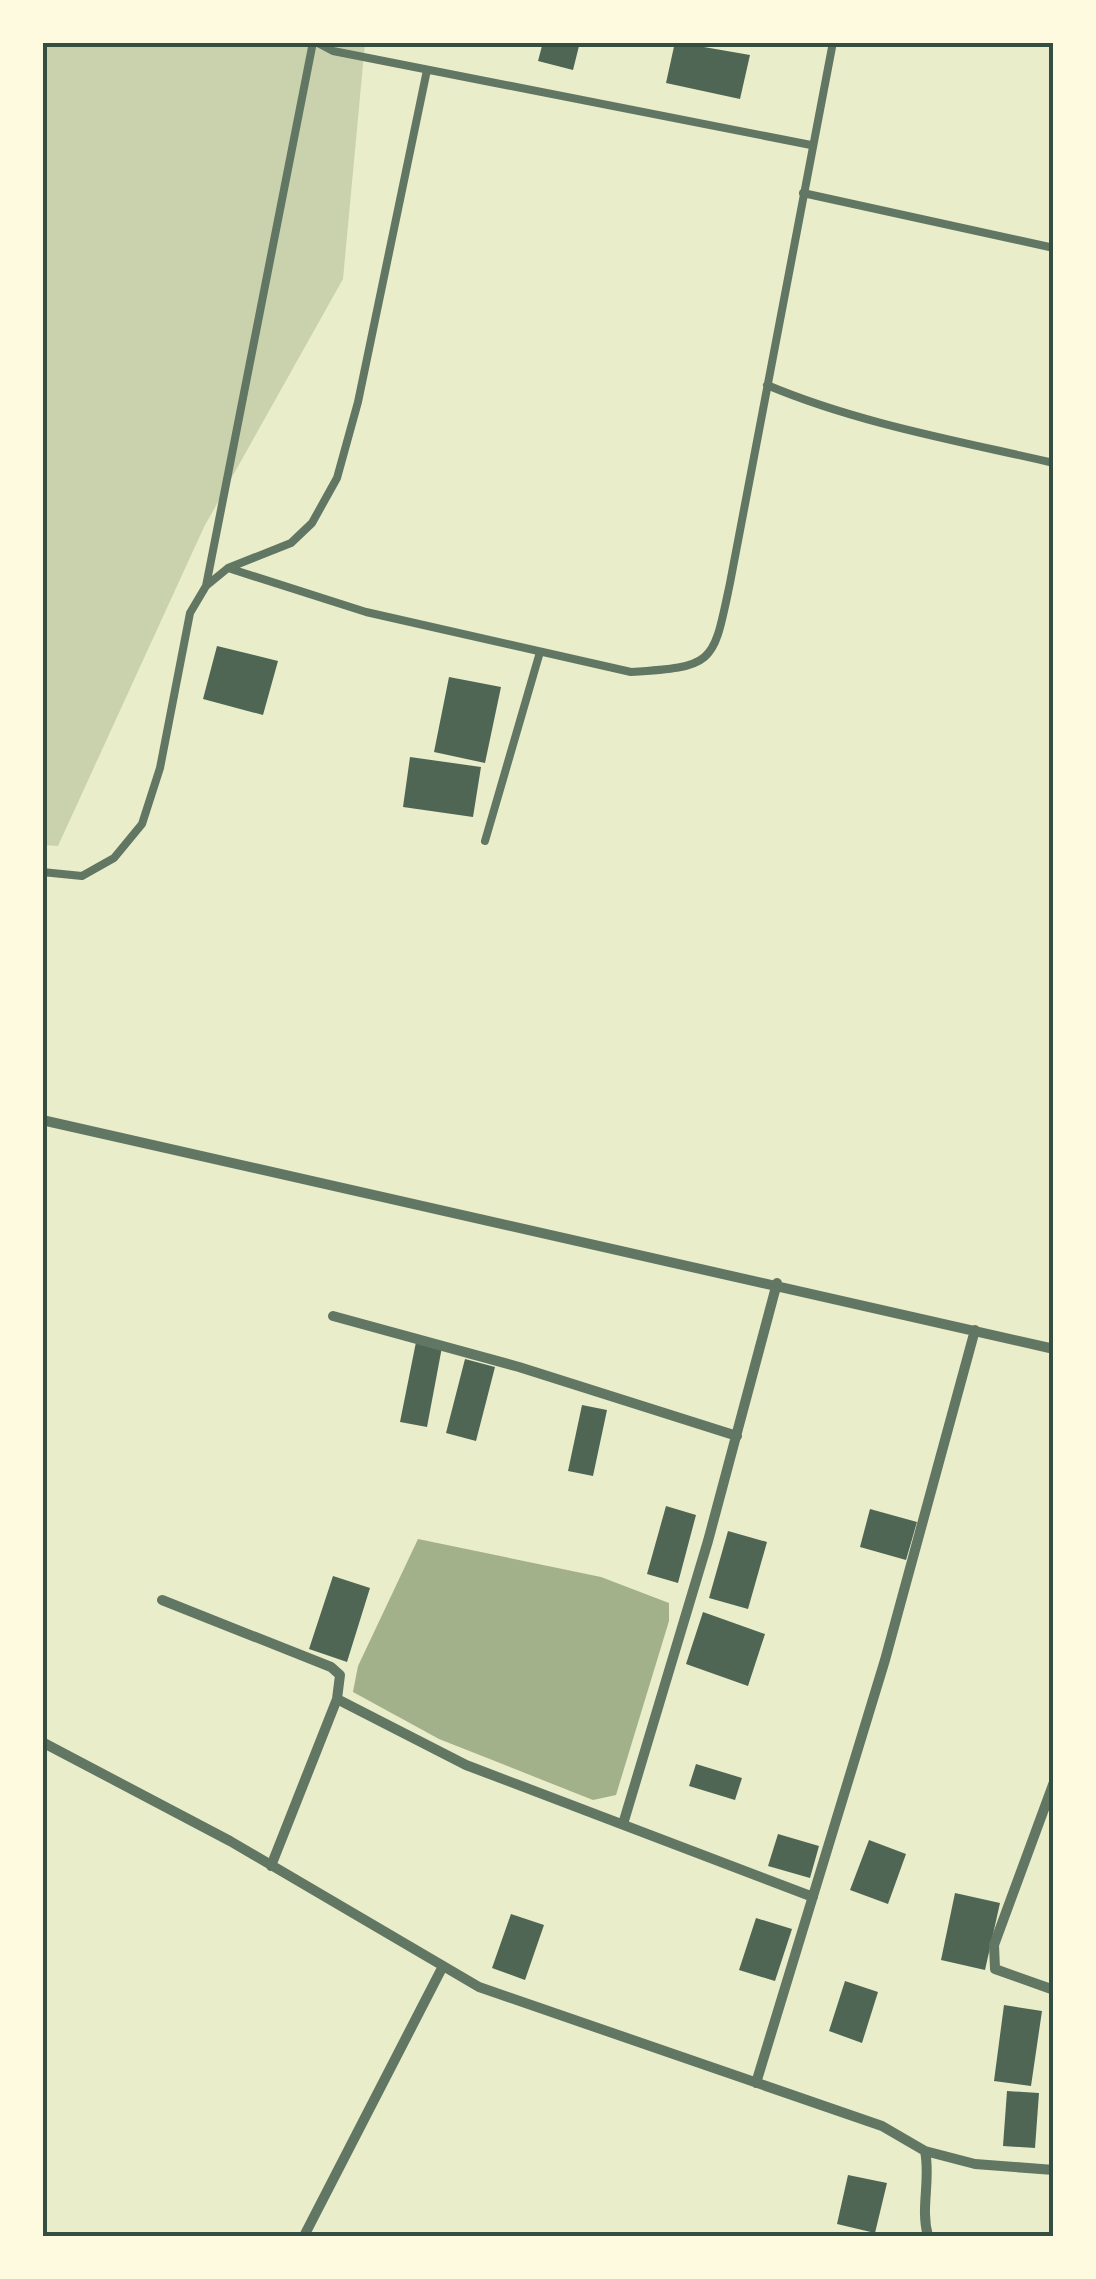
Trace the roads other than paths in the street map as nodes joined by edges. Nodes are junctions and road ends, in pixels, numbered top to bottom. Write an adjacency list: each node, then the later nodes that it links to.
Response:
1 (314, 42): 3 (lane); 10 (lane)
2 (833, 42): 4 (lane)
3 (428, 70): 4 (lane); 9 (lane)
4 (812, 145): 5 (lane)
5 (803, 194): 6 (lane); 7 (lane)
6 (1054, 248)
7 (767, 385): 8 (lane); 11 (lane)
8 (1054, 464)
9 (228, 568): 10 (lane); 11 (lane)
10 (206, 586): 13 (lane)
11 (540, 652): 12 (lane)
12 (485, 841)
13 (42, 872)
14 (42, 1120): 15 (street)
15 (777, 1283): 17 (street); 19 (street)
16 (333, 1316): 19 (street)
17 (975, 1330): 18 (street); 26 (street)
18 (1054, 1349)
19 (736, 1436): 24 (street)
20 (162, 1600): 21 (street)
21 (337, 1699): 24 (street); 25 (street)
22 (42, 1742): 25 (street)
23 (1054, 1782): 28 (street)
24 (623, 1824): 26 (street)
25 (270, 1866): 27 (street)
26 (813, 1897): 29 (street)
27 (442, 1968): 29 (street); 32 (street)
28 (1054, 1990)
29 (756, 2082): 30 (street)
30 (925, 2151): 31 (street); 33 (street)
31 (1054, 2170)
32 (304, 2236)
33 (928, 2236)

